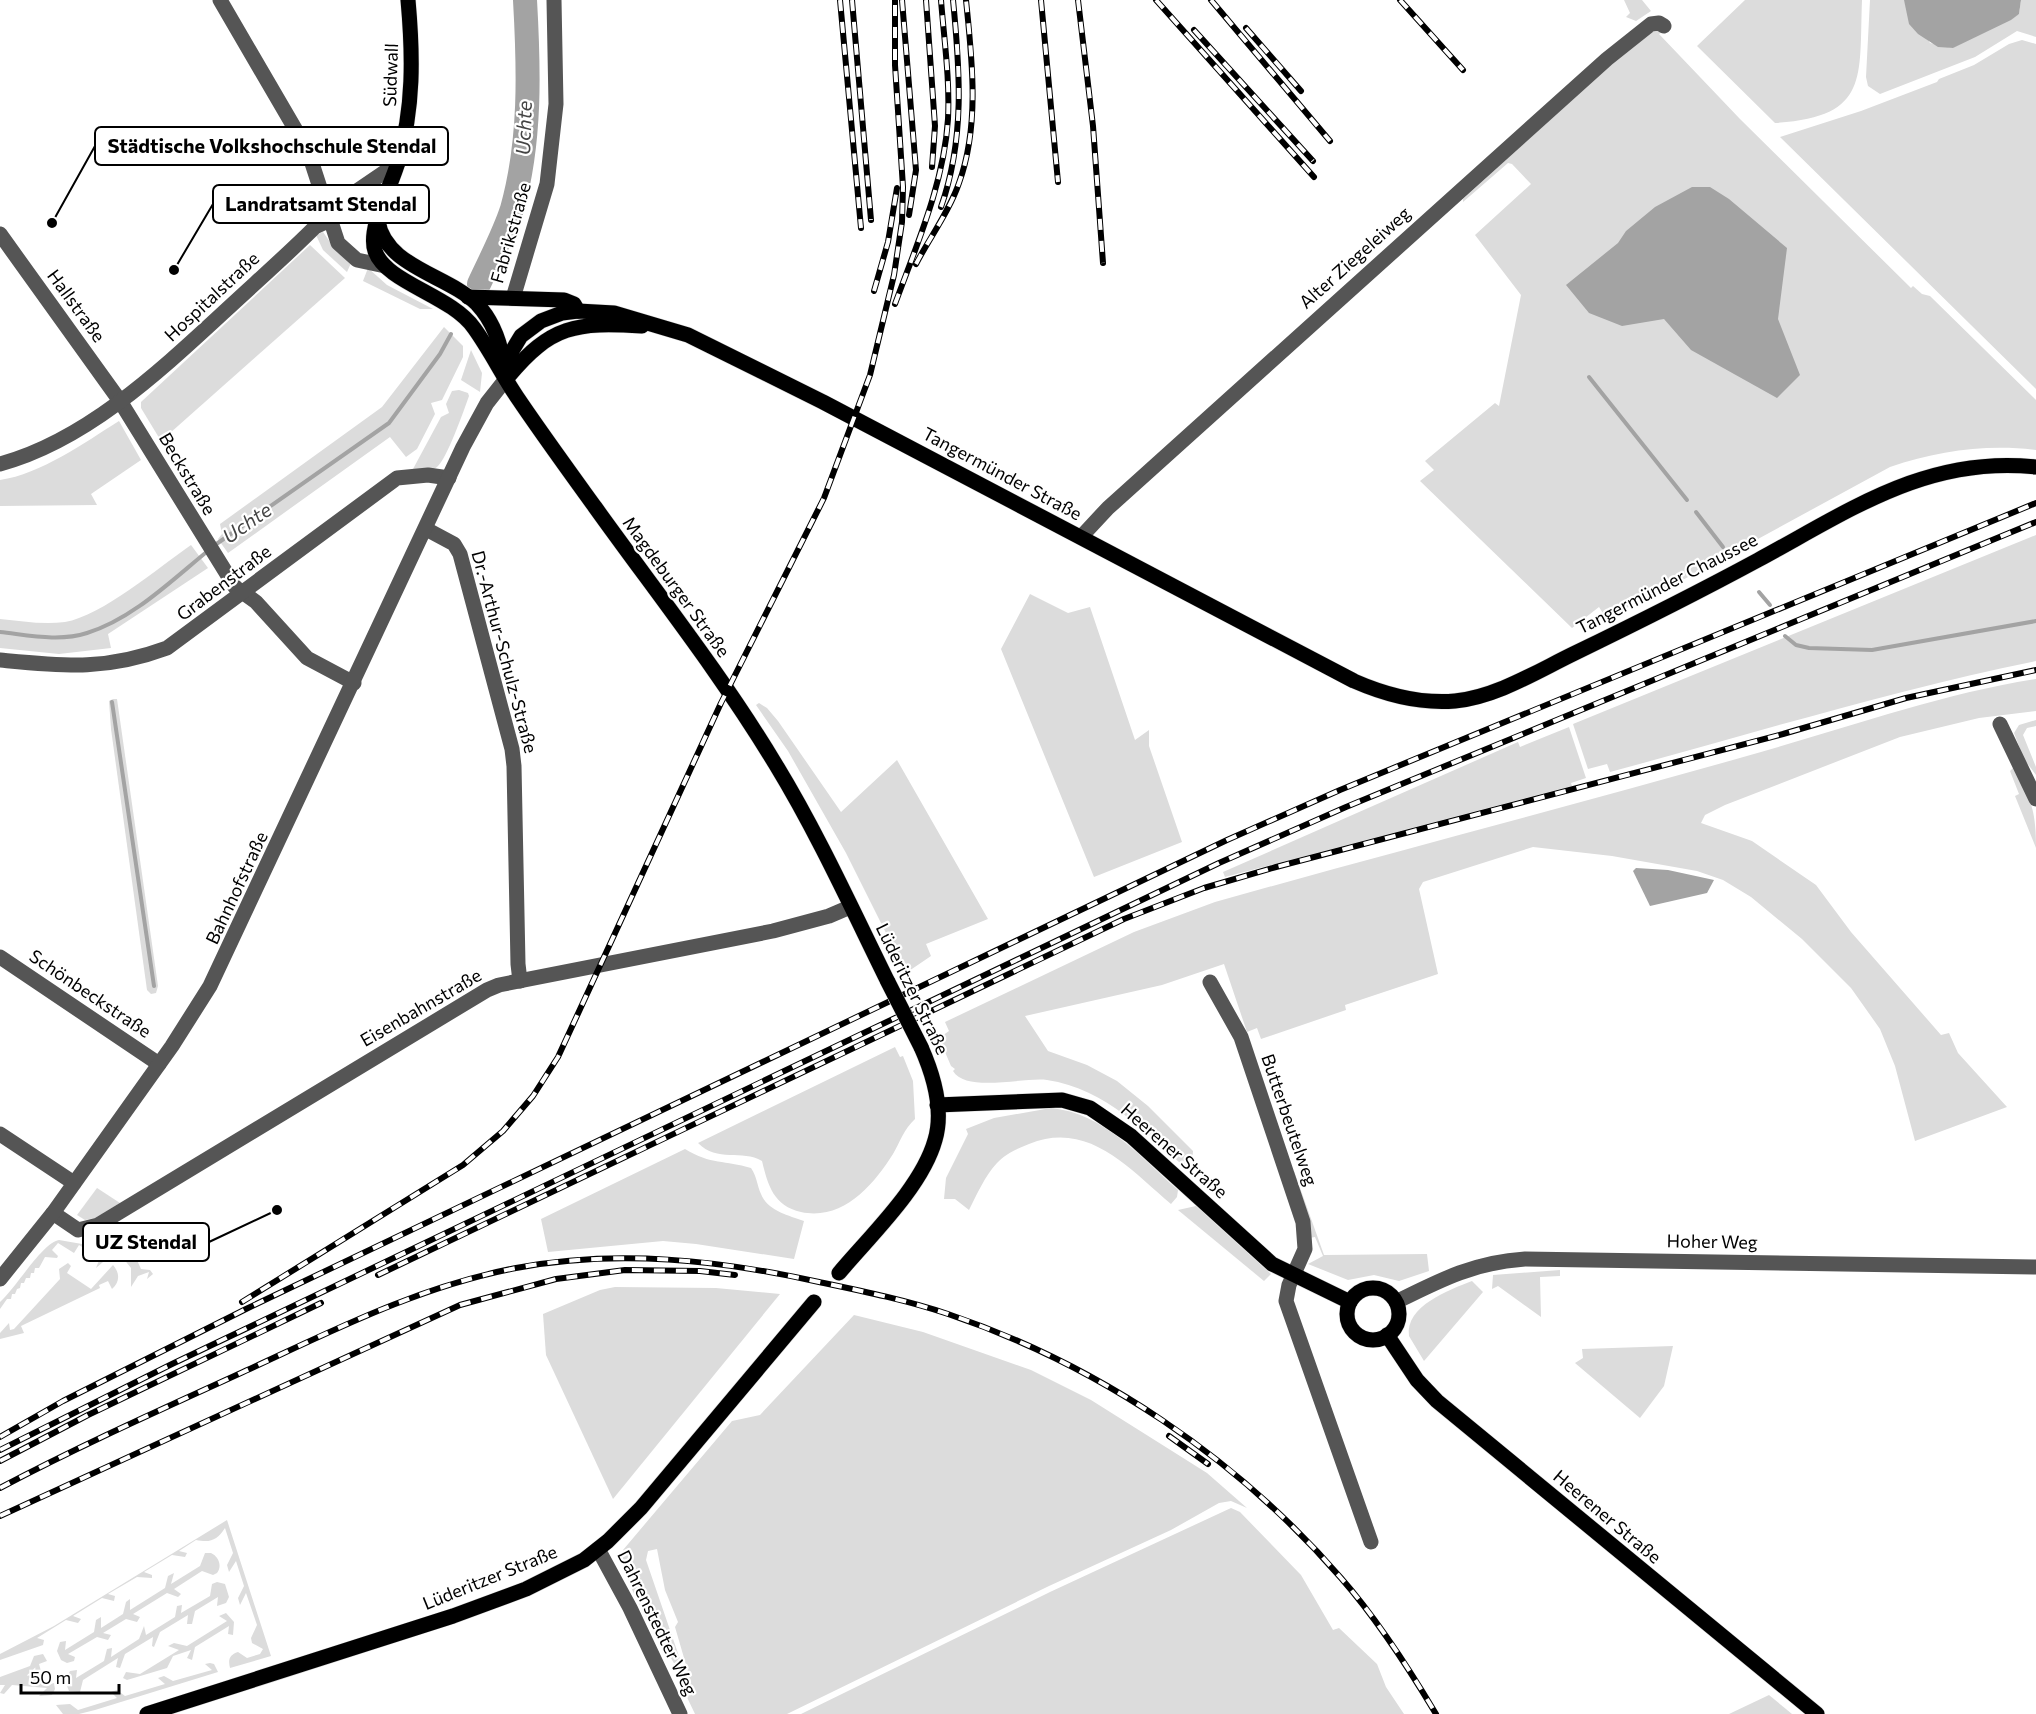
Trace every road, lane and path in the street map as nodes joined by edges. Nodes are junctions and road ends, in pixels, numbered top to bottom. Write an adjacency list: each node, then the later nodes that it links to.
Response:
1 (220, 0): 6 (street)
2 (408, 0): 5 (main road, Südwall)
3 (554, 0): 14 (street, Fabrikstraße)
4 (1664, 26): 23 (street, Alter Ziegeleiweg)
5 (398, 163): 6 (street); 7 (main road, Südwall)
6 (324, 206): 8 (street)
7 (378, 219): 10 (main road); 11 (main road)
8 (328, 221): 10 (street); 12 (street); 18 (street, Hospitalstraße)
9 (0, 234): 18 (street, Hallstraße)
10 (375, 251): 11 (street); 12 (main road)
11 (395, 253): 13 (main road)
12 (385, 266): 17 (main road)
13 (468, 297): 14 (main road); 17 (main road, Magdeburger Straße)
14 (513, 298): 15 (main road)
15 (578, 311): 16 (main road, Tangermünder Straße); 17 (main road)
16 (668, 328): 17 (main road, Tangermünder Straße); 23 (main road, Tangermünder Straße)
17 (506, 379): 21 (street, Bahnhofstraße); 30 (main road, Magdeburger Straße)
18 (120, 401): 19 (street, Hospitalstraße); 24 (street, Beckstraße)
19 (0, 465)
20 (2033, 466): 26 (main road, Tangermünder Chaussee)
21 (449, 478): 22 (street, Bahnhofstraße); 24 (street, Grabenstraße)
22 (426, 529): 27 (street, Bahnhofstraße); 32 (street, Dr.-Arthur-Schulz-Straße)
23 (1081, 537): 26 (main road, Tangermünder Straße)
24 (243, 593): 25 (street, Grabenstraße); 27 (street, Beckstraße)
25 (0, 660)
26 (1314, 660)
27 (354, 683): 34 (street, Bahnhofstraße)
28 (2000, 724): 29 (street)
29 (2036, 799)
30 (850, 907): 32 (street, Eisenbahnstraße); 35 (main road, Lüderitzer Straße, bridge)
31 (0, 957): 34 (street, Schönbeckstraße)
32 (520, 981): 38 (street, Eisenbahnstraße)
33 (1210, 982): 41 (street, Butterbeutelweg)
34 (159, 1064): 37 (street, Bahnhofstraße)
35 (937, 1105): 40 (main road, Lüderitzer Straße); 41 (main road, Heerener Straße)
36 (0, 1134): 37 (street)
37 (74, 1183): 38 (street, Bahnhofstraße)
38 (53, 1213): 42 (street, Bahnhofstraße)
39 (2036, 1267): 45 (street, Hoher Weg)
40 (839, 1273)
41 (1294, 1276): 44 (main road, Heerener Straße); 47 (street)
42 (0, 1279)
43 (814, 1302): 48 (main road, Lüderitzer Straße)
44 (1350, 1302): 45 (main road); 46 (main road)
45 (1396, 1302): 46 (main road)
46 (1387, 1335): 51 (main road, Heerener Straße)
47 (1371, 1542)
48 (598, 1550): 49 (main road, Lüderitzer Straße); 50 (street, Dahrenstedter Weg)
49 (147, 1714)
50 (680, 1714)
51 (1817, 1714)

